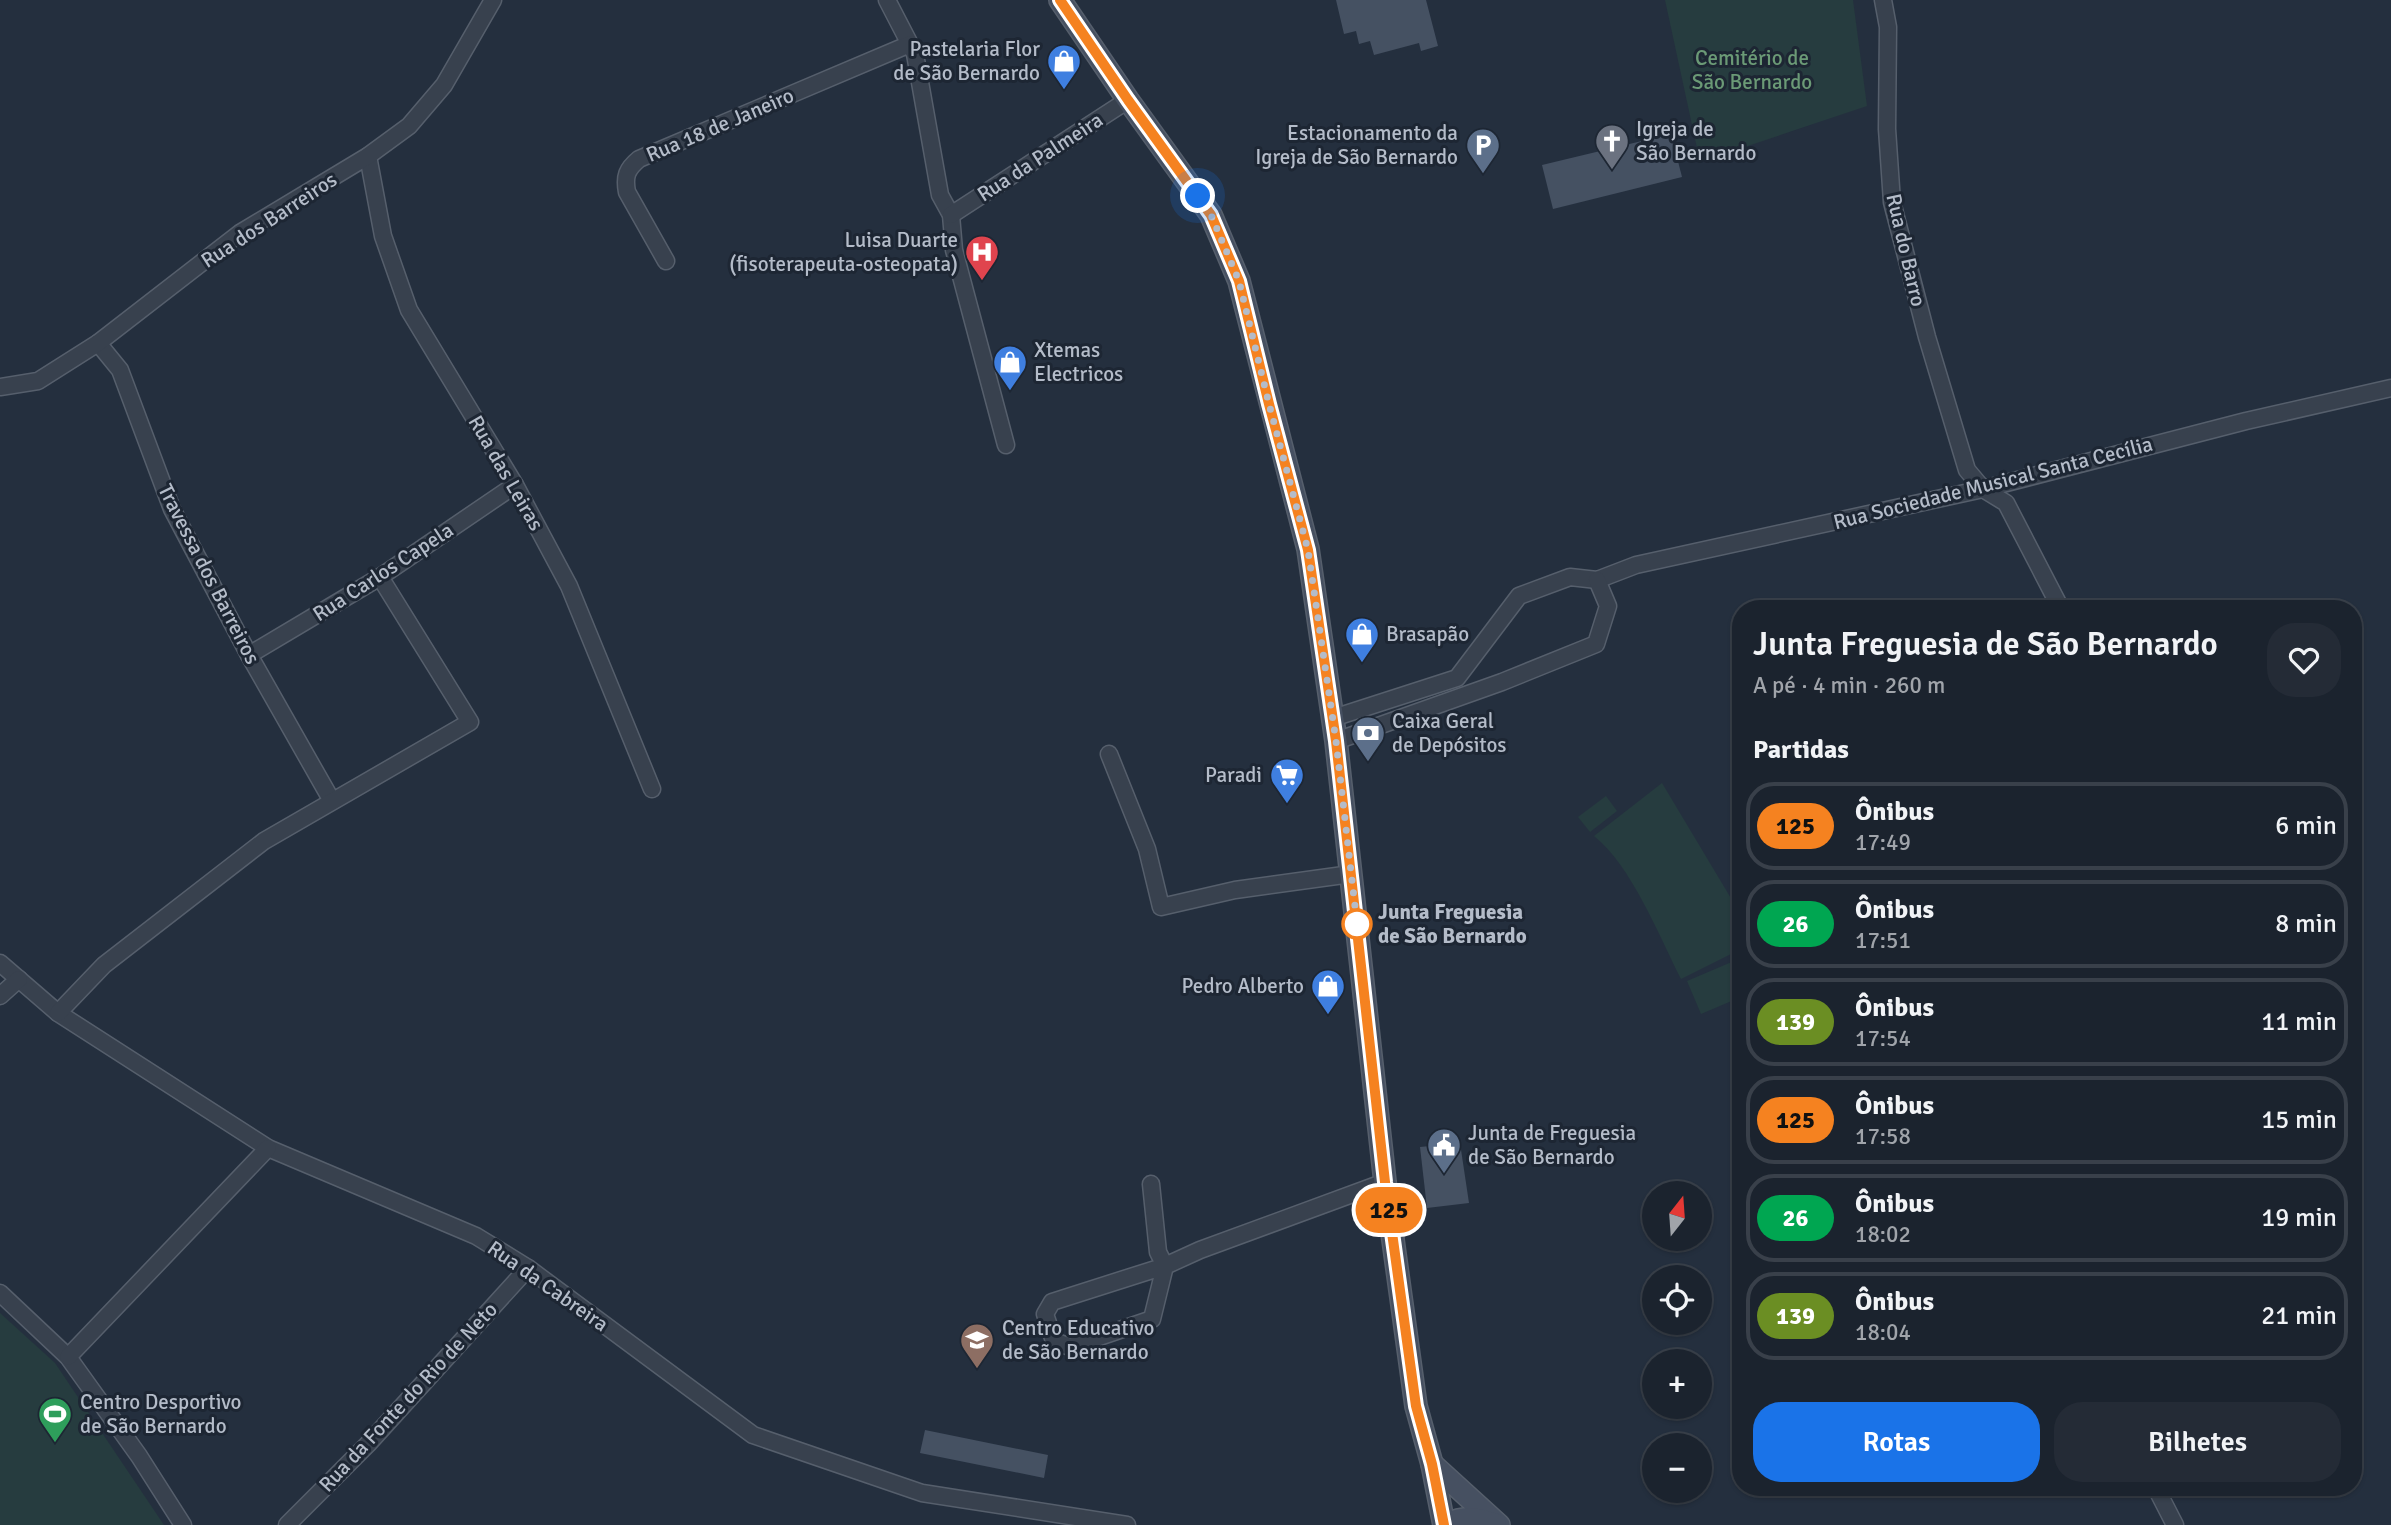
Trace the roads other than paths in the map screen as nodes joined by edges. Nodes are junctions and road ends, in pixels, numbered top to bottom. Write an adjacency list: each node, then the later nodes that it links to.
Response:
1 (493, 0): 7 (street, Rua dos Barreiros)
2 (887, 0): 5 (street)
3 (1060, 0): 6 (main road)
4 (1882, 0): 15 (street, Rua do Barro)
5 (910, 44): 8 (street); 9 (street, Rua 18 de Janeiro)
6 (1128, 100): 8 (street, Rua da Palmeira); 20 (main road)
7 (368, 156): 10 (street, Rua dos Barreiros); 14 (street, Rua das Leiras)
8 (951, 215): 13 (street)
9 (666, 261)
10 (98, 342): 11 (street, Rua dos Barreiros); 19 (street, Travessa dos Barreiros)
11 (0, 387)
12 (2391, 388): 15 (street, Rua Sociedade Musical Santa Cecília)
13 (1006, 445)
14 (514, 485): 16 (street, Rua Carlos Capela); 23 (street, Rua das Leiras)
15 (1983, 489): 17 (street, Rua Sociedade Musical Santa Cecília); 18 (street, Rua do Barro)
16 (380, 577): 19 (street, Rua Carlos Capela); 24 (street)
17 (1597, 580): 20 (street, Rua Sociedade Musical Santa Cecília); 21 (street)
18 (2055, 600)
19 (249, 655): 24 (street, Travessa dos Barreiros)
20 (1333, 718): 21 (main road)
21 (1336, 741): 25 (main road)
22 (1109, 754): 25 (street)
23 (652, 789)
24 (332, 801): 29 (street)
25 (1351, 874): 31 (main road)
26 (0, 963): 27 (street, Rua da Cabreira)
27 (19, 979): 28 (street); 29 (street, Rua da Cabreira)
28 (0, 996)
29 (58, 1013): 30 (street, Rua da Cabreira)
30 (268, 1148): 34 (street, Rua da Cabreira); 36 (street)
31 (1385, 1182): 33 (street); 37 (main road)
32 (1151, 1184): 33 (street)
33 (1165, 1266): 33 (street)
34 (528, 1268): 40 (street, Rua da Fonte do Rio de Neto); 41 (street, Rua da Cabreira)
35 (0, 1293): 36 (street)
36 (68, 1357): 39 (street)
37 (1432, 1464): 42 (main road); 43 (main road)
38 (2160, 1496): 44 (street)
39 (183, 1525)
40 (288, 1525)
41 (1127, 1525)
42 (1443, 1525): 43 (main road)
43 (1499, 1525)
44 (2175, 1525)

